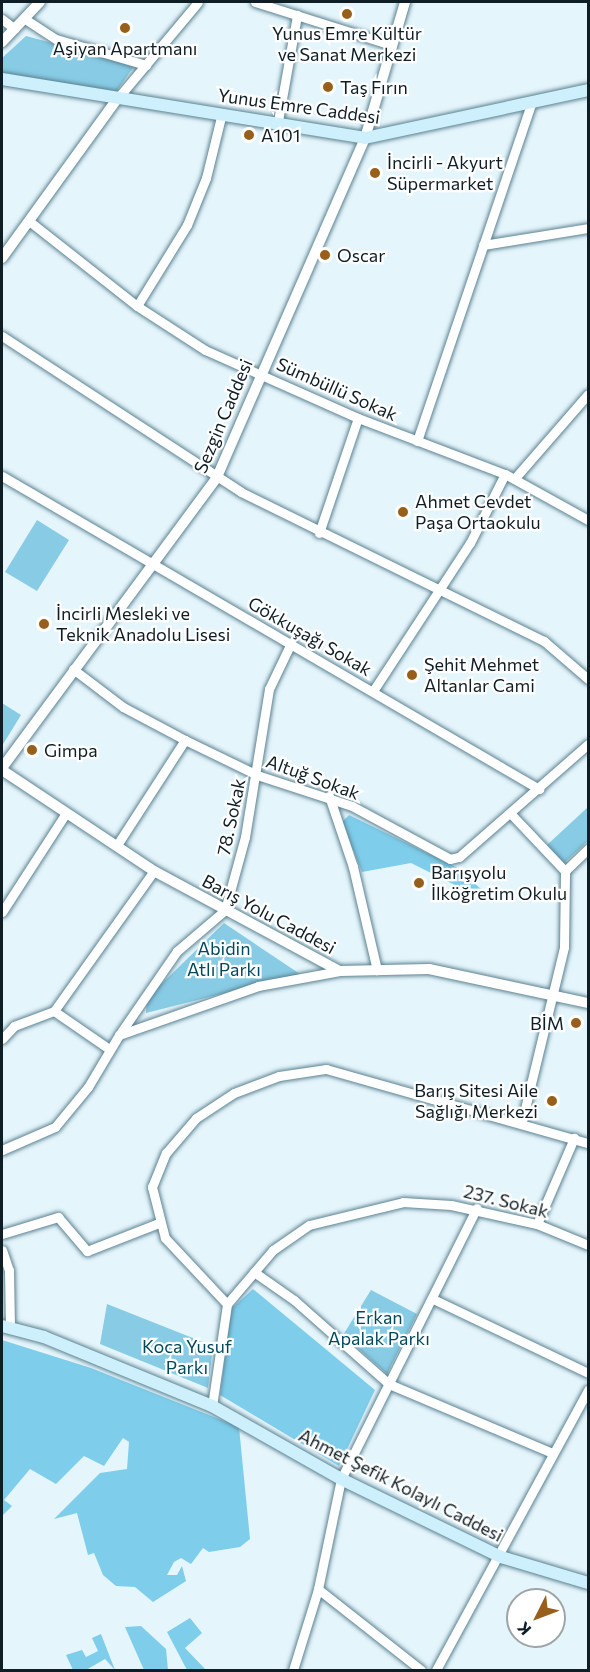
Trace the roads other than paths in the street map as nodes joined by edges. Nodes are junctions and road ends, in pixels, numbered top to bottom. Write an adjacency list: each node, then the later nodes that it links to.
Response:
1 (40, 2): 6 (street)
2 (198, 2): 11 (street)
3 (255, 2): 5 (street)
4 (405, 2): 10 (street, Sezgin Caddesi)
5 (297, 15): 10 (street); 17 (street)
6 (25, 19): 8 (street); 11 (street)
7 (2, 20): 8 (street)
8 (15, 29): 9 (street)
9 (2, 42)
10 (391, 45): 18 (street, Sezgin Caddesi)
11 (146, 65): 14 (street)
12 (2, 79): 14 (main road, Yunus Emre Caddesi)
13 (588, 90): 15 (main road, Yunus Emre Caddesi)
14 (117, 99): 16 (main road, Yunus Emre Caddesi); 19 (street)
15 (531, 104): 18 (main road, Yunus Emre Caddesi); 21 (street)
16 (222, 113): 17 (main road, Yunus Emre Caddesi); 23 (street)
17 (278, 122): 18 (main road, Yunus Emre Caddesi)
18 (365, 138): 25 (street, Sezgin Caddesi)
19 (29, 221): 22 (street); 23 (street, Sümbüllü Sokak)
20 (588, 228): 21 (street)
21 (483, 245): 28 (street)
22 (2, 258)
23 (137, 306): 25 (street, Sümbüllü Sokak)
24 (2, 336): 31 (street)
25 (260, 372): 27 (street, Sümbüllü Sokak); 31 (street, Sezgin Caddesi)
26 (588, 394): 32 (street)
27 (358, 418): 28 (street, Sümbüllü Sokak); 34 (street)
28 (417, 441): 29 (street, Sümbüllü Sokak)
29 (505, 474): 32 (street, Sümbüllü Sokak); 36 (street)
30 (2, 476): 35 (street, Gökkuşağı Sokak)
31 (217, 477): 34 (street); 35 (street, Sezgin Caddesi)
32 (515, 478): 33 (street, Sümbüllü Sokak)
33 (588, 520)
34 (319, 533): 36 (street)
35 (150, 567): 37 (street, Gökkuşağı Sokak); 38 (street, Sezgin Caddesi)
36 (442, 590): 39 (street); 40 (street)
37 (291, 643): 40 (street, Gökkuşağı Sokak); 44 (street, 78. Sokak)
38 (73, 669): 41 (street, Altuğ Sokak); 43 (street, Sezgin Caddesi)
39 (588, 679)
40 (373, 691): 45 (street, Gökkuşağı Sokak)
41 (185, 740): 44 (street, Altuğ Sokak); 49 (street)
42 (588, 744): 45 (street, Altuğ Sokak)
43 (2, 769): 47 (street, Barış Yolu Caddesi)
44 (257, 775): 46 (street, Altuğ Sokak); 53 (street, 78. Sokak)
45 (539, 789): 48 (street, Altuğ Sokak)
46 (329, 796): 48 (street, Altuğ Sokak); 55 (street)
47 (66, 813): 49 (street, Barış Yolu Caddesi); 54 (street)
48 (511, 814): 52 (street)
49 (117, 845): 51 (street, Barış Yolu Caddesi)
50 (588, 849): 52 (street)
51 (154, 871): 53 (street, Barış Yolu Caddesi); 59 (street)
52 (566, 871): 57 (street)
53 (225, 910): 56 (street, Barış Yolu Caddesi); 60 (street)
54 (2, 912)
55 (376, 970): 56 (street, Barış Yolu Caddesi); 57 (street, Barış Yolu Caddesi)
56 (340, 971): 60 (street)
57 (554, 994): 58 (street, Barış Yolu Caddesi); 63 (street)
58 (588, 1003)
59 (54, 1011): 61 (street); 62 (street)
60 (119, 1035): 62 (street)
61 (2, 1039)
62 (109, 1049): 66 (street)
63 (522, 1121): 64 (street); 68 (street)
64 (574, 1138): 65 (street); 69 (street)
65 (588, 1143)
66 (2, 1150)
67 (477, 1208): 69 (street, 237. Sokak); 73 (street, 237. Sokak); 74 (street)
68 (159, 1223): 70 (street); 75 (street)
69 (537, 1224): 71 (street, 237. Sokak)
70 (2, 1234)
71 (588, 1245)
72 (2, 1250): 76 (street)
73 (254, 1272): 75 (street, 237. Sokak); 78 (street)
74 (433, 1299): 77 (street); 78 (street)
75 (227, 1304): 80 (street)
76 (6, 1326): 80 (main road, Ahmet Şefik Kolaylı Caddesi)
77 (588, 1373)
78 (389, 1384): 81 (street); 82 (street)
79 (588, 1390): 81 (street)
80 (212, 1406): 82 (main road, Ahmet Şefik Kolaylı Caddesi)
81 (552, 1453): 83 (street)
82 (341, 1479): 83 (main road, Ahmet Şefik Kolaylı Caddesi); 85 (street)
83 (501, 1557): 84 (main road, Ahmet Şefik Kolaylı Caddesi); 88 (street)
84 (588, 1583)
85 (318, 1589): 86 (street); 87 (street)
86 (293, 1671)
87 (421, 1671)
88 (436, 1671)

